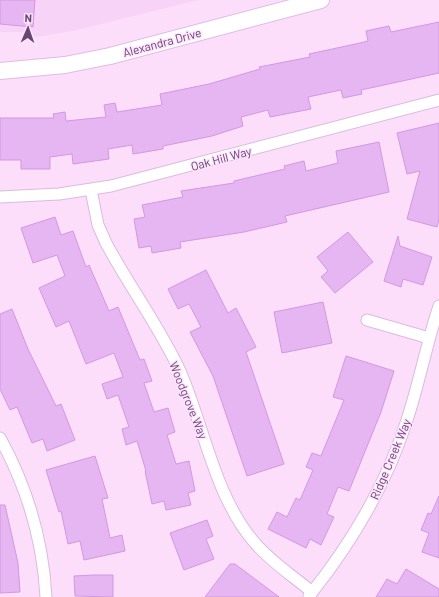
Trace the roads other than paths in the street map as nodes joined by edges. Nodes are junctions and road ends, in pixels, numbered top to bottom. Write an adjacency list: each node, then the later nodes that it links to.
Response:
1 (321, 0): 2 (street, Alexandra Drive)
2 (0, 71)
3 (439, 100): 4 (street, Oak Hill Way)
4 (91, 190): 5 (street, Oak Hill Way); 10 (street, Woodgrove Way)
5 (0, 197)
6 (439, 306): 8 (street, Ridge Creek Way)
7 (367, 320): 8 (street)
8 (429, 338): 10 (street, Ridge Creek Way)
9 (0, 438): 11 (street)
10 (310, 594)
11 (46, 597)

